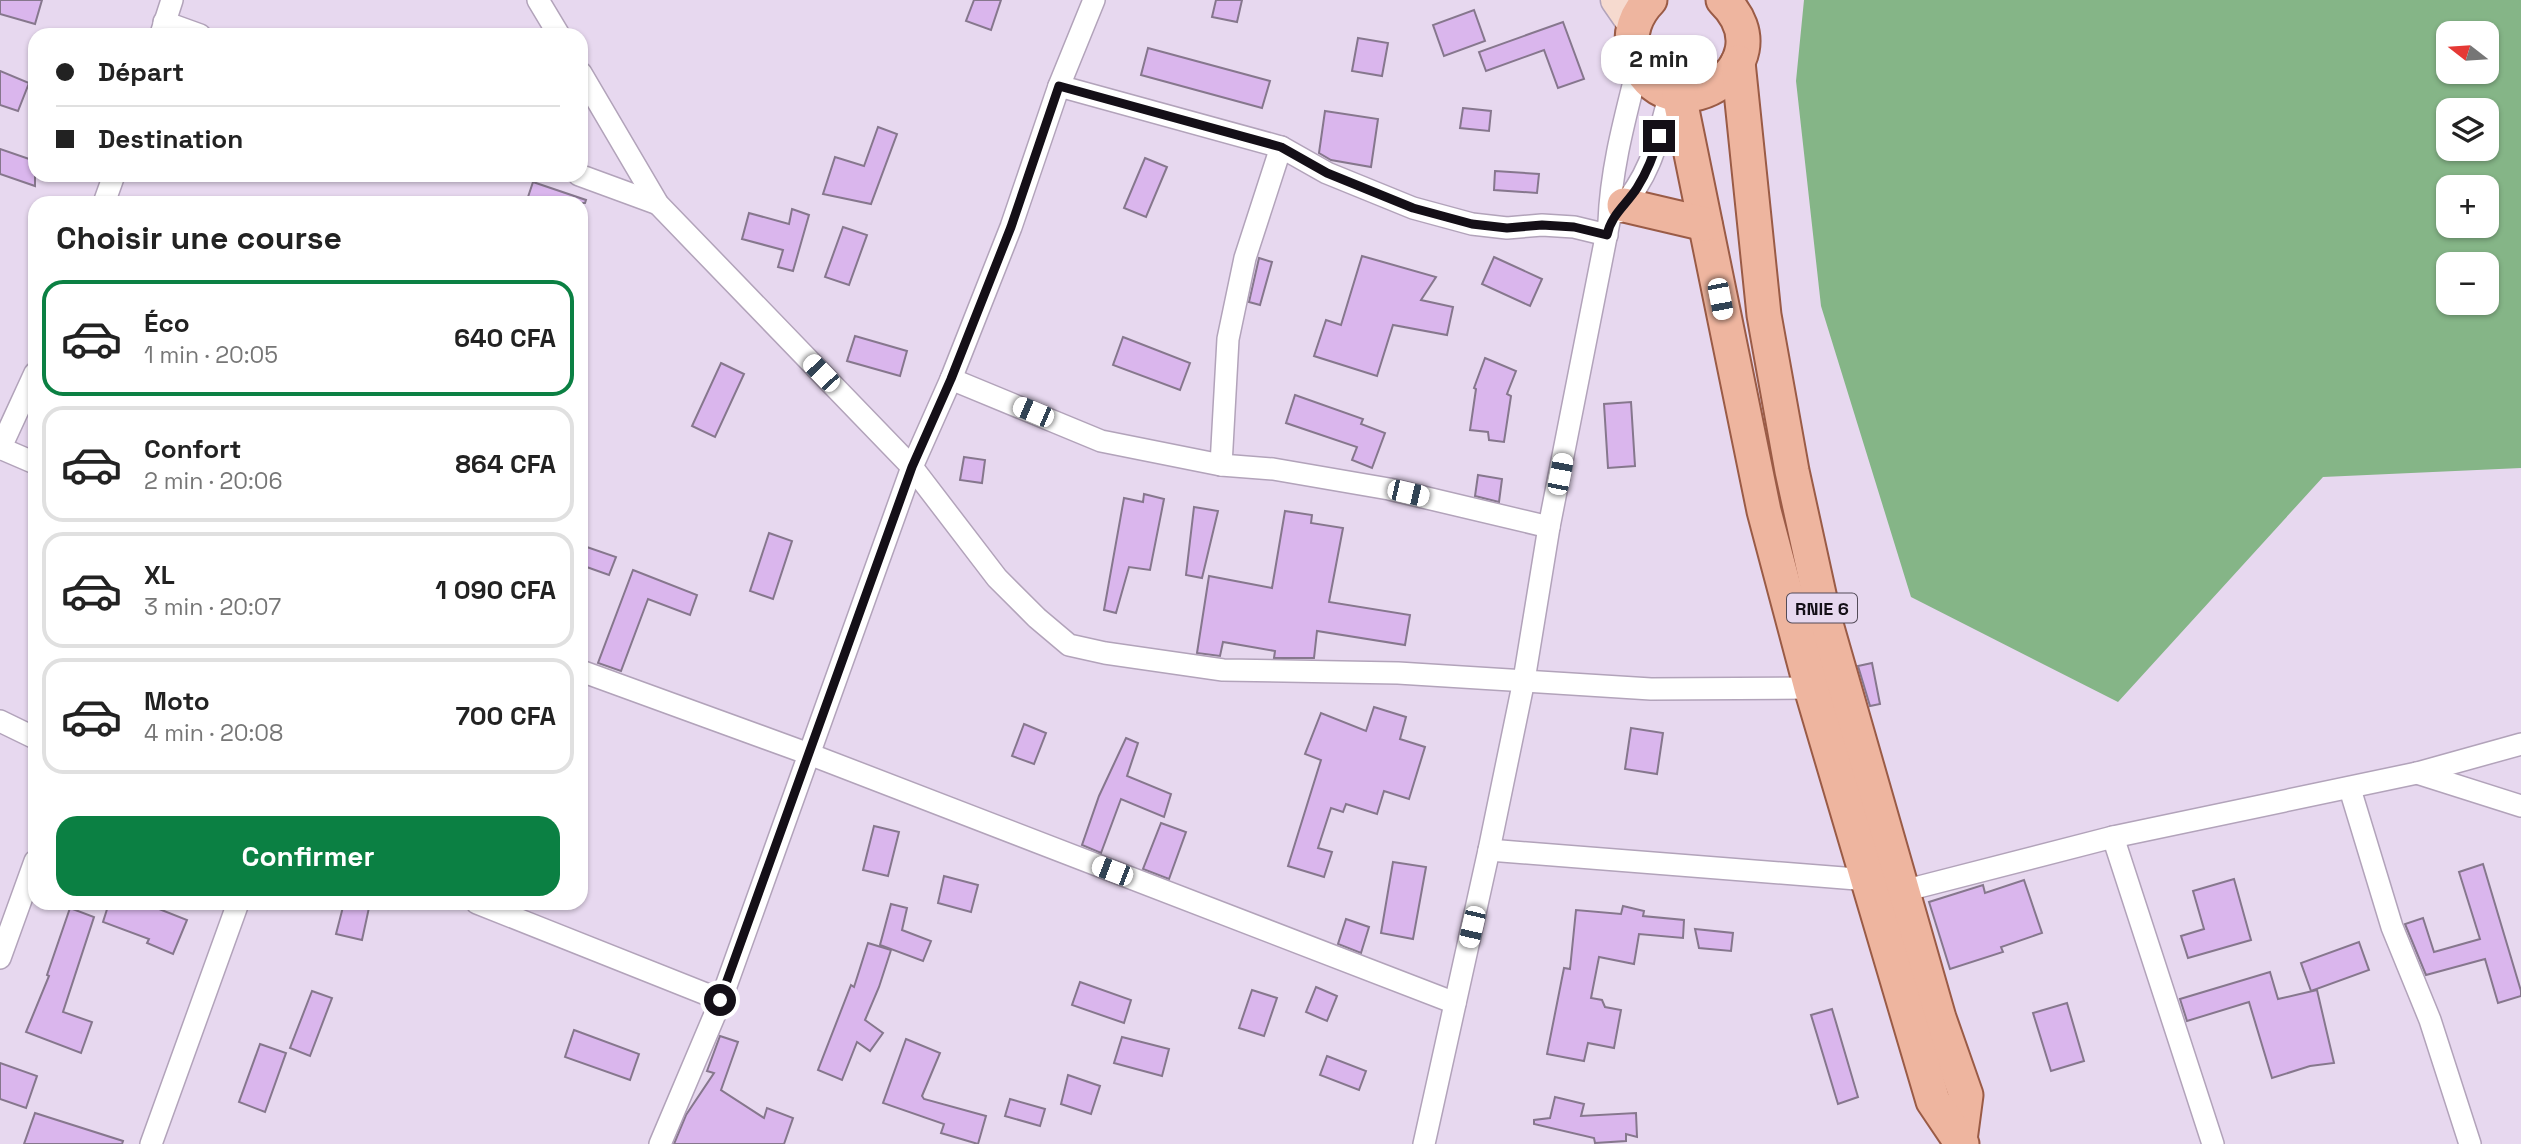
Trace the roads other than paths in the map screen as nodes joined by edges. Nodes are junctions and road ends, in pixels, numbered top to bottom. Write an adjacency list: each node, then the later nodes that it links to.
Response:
1 (172, 0): 6 (street)
2 (538, 0): 7 (street)
3 (1094, 0): 11 (street)
4 (1733, 4): 8 (main road, RNIE 6)
5 (1633, 9): 9 (main road)
6 (162, 28)
7 (555, 28)
8 (1738, 62): 12 (main road); 39 (main road, RNIE 6)
9 (1638, 66): 12 (main road); 16 (street)
10 (588, 85): 15 (street)
11 (1059, 86): 13 (street); 18 (street)
12 (1675, 94): 16 (street); 17 (main road, RNIE 6)
13 (1281, 147): 16 (street); 22 (street)
14 (588, 178): 15 (street)
15 (658, 204): 23 (street)
16 (1613, 220): 17 (main road); 24 (street)
17 (1705, 224): 27 (main road, RNIE 6)
18 (951, 379): 22 (street); 23 (street)
19 (28, 388): 20 (street)
20 (0, 448): 21 (street)
21 (28, 460)
22 (1221, 465): 24 (street)
23 (912, 467): 26 (street); 31 (street)
24 (1549, 527): 26 (street)
25 (588, 674): 31 (street)
26 (1524, 680): 27 (street); 36 (street)
27 (1811, 688): 38 (main road, RNIE 6)
28 (0, 721): 29 (street)
29 (28, 735)
30 (2521, 744): 32 (street)
31 (809, 754): 43 (street); 44 (street)
32 (2417, 773): 33 (street); 34 (street)
33 (2350, 789): 35 (street); 50 (street)
34 (2521, 806)
35 (2113, 837): 39 (street); 49 (street)
36 (1489, 850): 38 (street); 44 (street)
37 (28, 880): 42 (street)
38 (1869, 880): 45 (main road, RNIE 6)
39 (1903, 891): 45 (main road, RNIE 6)
40 (235, 910): 46 (street)
41 (495, 910): 43 (street)
42 (0, 958)
43 (720, 1000): 47 (street)
44 (1455, 1003): 48 (street)
45 (1961, 1142)
46 (151, 1144)
47 (660, 1144)
48 (1424, 1144)
49 (2213, 1144)
50 (2470, 1144)

